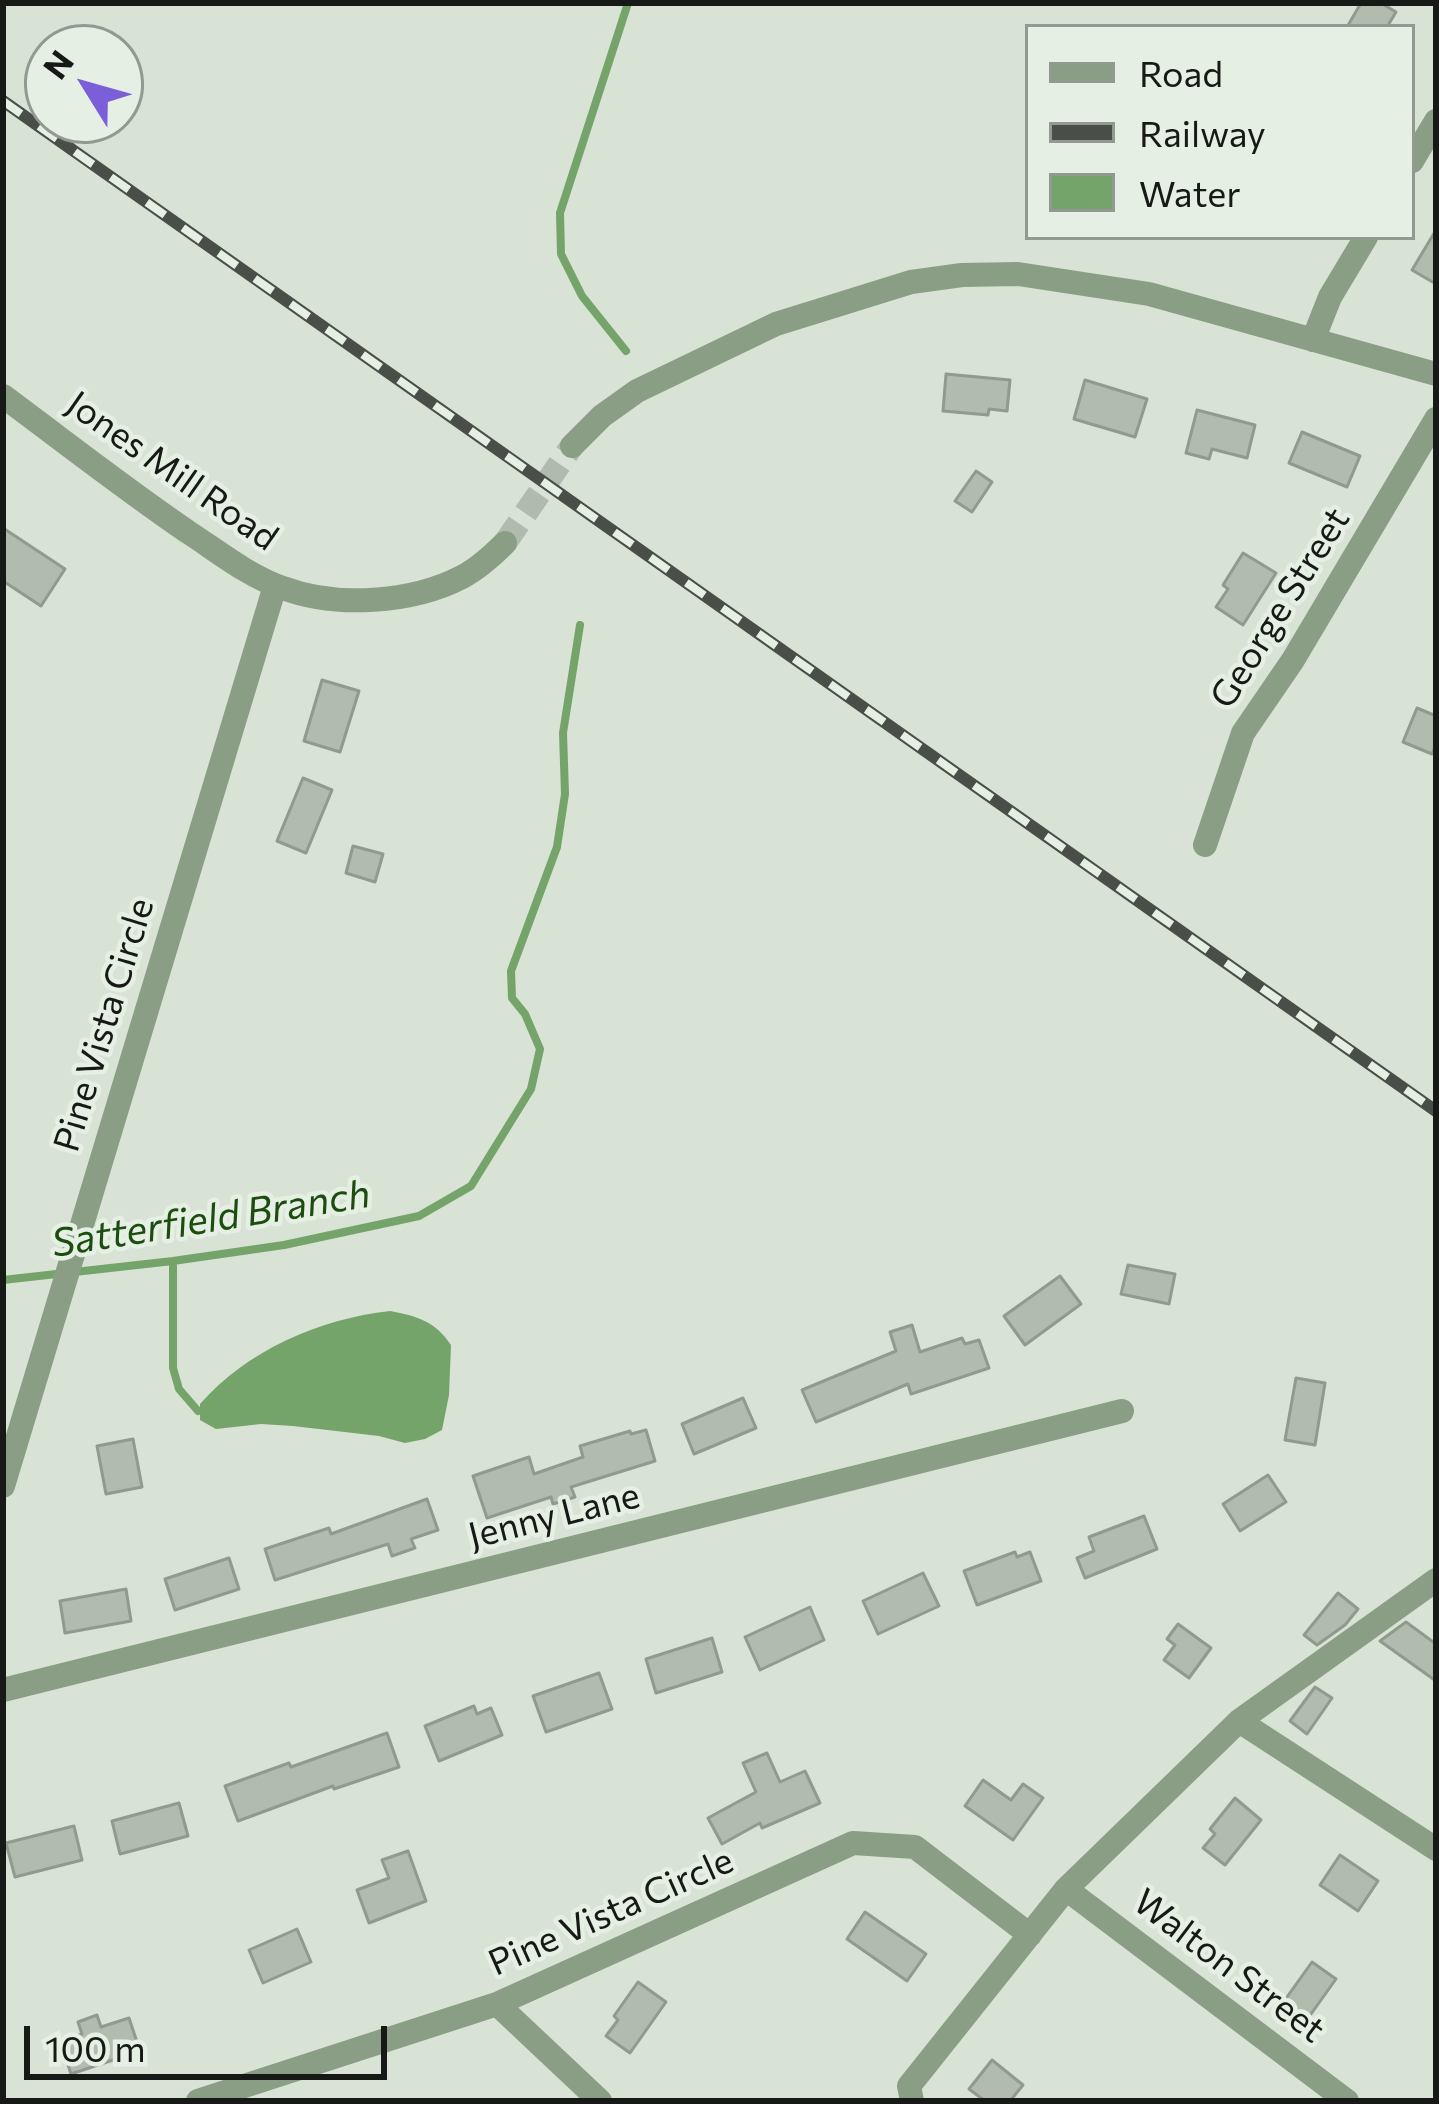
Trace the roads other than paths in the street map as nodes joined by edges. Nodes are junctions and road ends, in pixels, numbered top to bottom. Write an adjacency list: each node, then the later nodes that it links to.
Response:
1 (1436, 121): 2 (street)
2 (1415, 156)
3 (1364, 240): 4 (street)
4 (1313, 340): 5 (street); 8 (street)
5 (1436, 374)
6 (3, 396): 10 (street, Jones Mill Road)
7 (1436, 418): 11 (street, George Street)
8 (572, 446)
9 (505, 543): 10 (street, Jones Mill Road)
10 (275, 586): 13 (street, Pine Vista Circle)
11 (1205, 845)
12 (1122, 1411): 15 (street, Jenny Lane)
13 (3, 1486)
14 (1436, 1580): 16 (street)
15 (3, 1690)
16 (1239, 1721): 17 (street); 18 (street)
17 (1436, 1849)
18 (1066, 1889): 19 (street); 24 (street, Walton Street)
19 (1030, 1935): 20 (street, Pine Vista Circle); 23 (street)
20 (496, 2004): 21 (street, Pine Vista Circle); 22 (street)
21 (198, 2101)
22 (600, 2101)
23 (912, 2101)
24 (1347, 2101)

